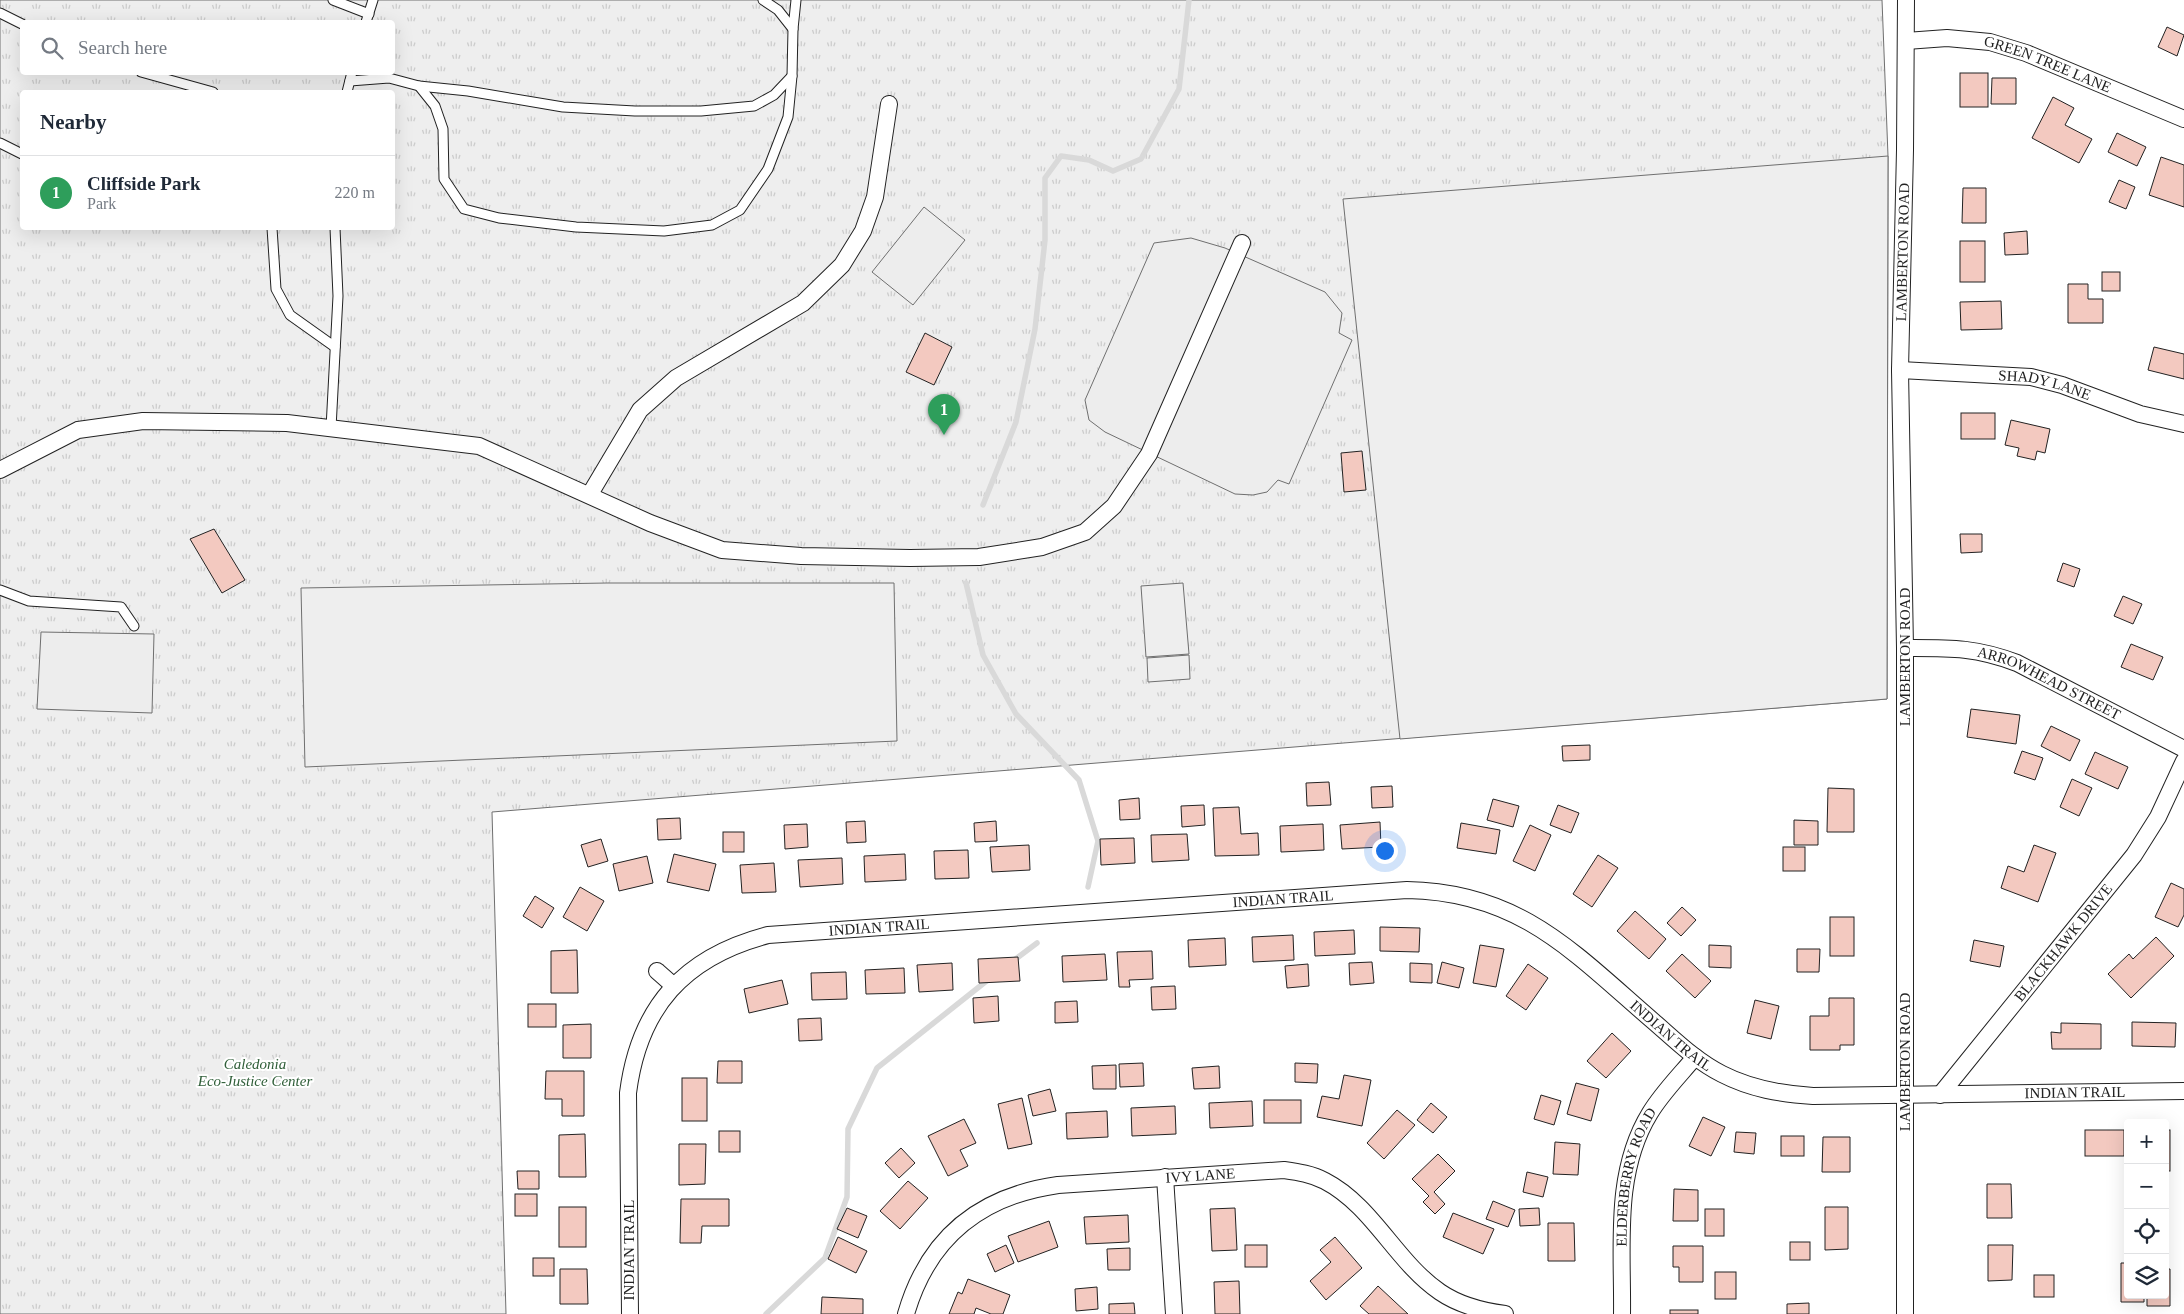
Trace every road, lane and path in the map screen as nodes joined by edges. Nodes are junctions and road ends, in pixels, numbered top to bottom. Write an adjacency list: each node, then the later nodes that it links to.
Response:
1 (334, 0): 7 (lane)
2 (373, 0): 7 (lane)
3 (763, 0): 9 (lane)
4 (796, 0): 9 (lane)
5 (1906, 0): 10 (street, LAMBERTON ROAD)
6 (0, 13): 8 (lane)
7 (367, 18)
8 (20, 23)
9 (793, 28): 12 (lane)
10 (1906, 41): 18 (street, GREEN TREE LANE); 25 (street, LAMBERTON ROAD)
11 (152, 75): 15 (lane)
12 (792, 76): 14 (lane); 14 (lane)
13 (351, 77): 14 (lane); 16 (lane)
14 (419, 86)
15 (206, 90)
16 (348, 90)
17 (889, 104): 29 (street)
18 (2184, 119)
19 (0, 143): 20 (lane)
20 (20, 153)
21 (272, 230): 24 (lane)
22 (335, 230): 24 (lane)
23 (1242, 243): 29 (street)
24 (335, 347): 27 (lane)
25 (1900, 370): 26 (street, SHADY LANE); 32 (street, LAMBERTON ROAD)
26 (2184, 424)
27 (331, 428): 28 (street); 29 (street)
28 (0, 470)
29 (590, 494)
30 (0, 590): 31 (lane)
31 (134, 626)
32 (1905, 648): 33 (street, ARROWHEAD STREET); 40 (street, LAMBERTON ROAD)
33 (2184, 749)
34 (2184, 761): 35 (street, BLACKHAWK DRIVE)
35 (2180, 783): 41 (street, BLACKHAWK DRIVE)
36 (657, 971): 37 (street)
37 (674, 986): 38 (street, INDIAN TRAIL); 43 (street, INDIAN TRAIL)
38 (1696, 1058): 40 (street, INDIAN TRAIL); 47 (street, ELDERBERRY ROAD)
39 (2184, 1091): 41 (street, INDIAN TRAIL)
40 (1905, 1095): 41 (street, INDIAN TRAIL); 48 (street, LAMBERTON ROAD)
41 (1940, 1095)
42 (1165, 1177): 44 (street, IVY LANE); 45 (street); 46 (street, IVY LANE)
43 (630, 1314)
44 (906, 1314)
45 (1174, 1314)
46 (1505, 1314)
47 (1622, 1314)
48 (1905, 1314)

